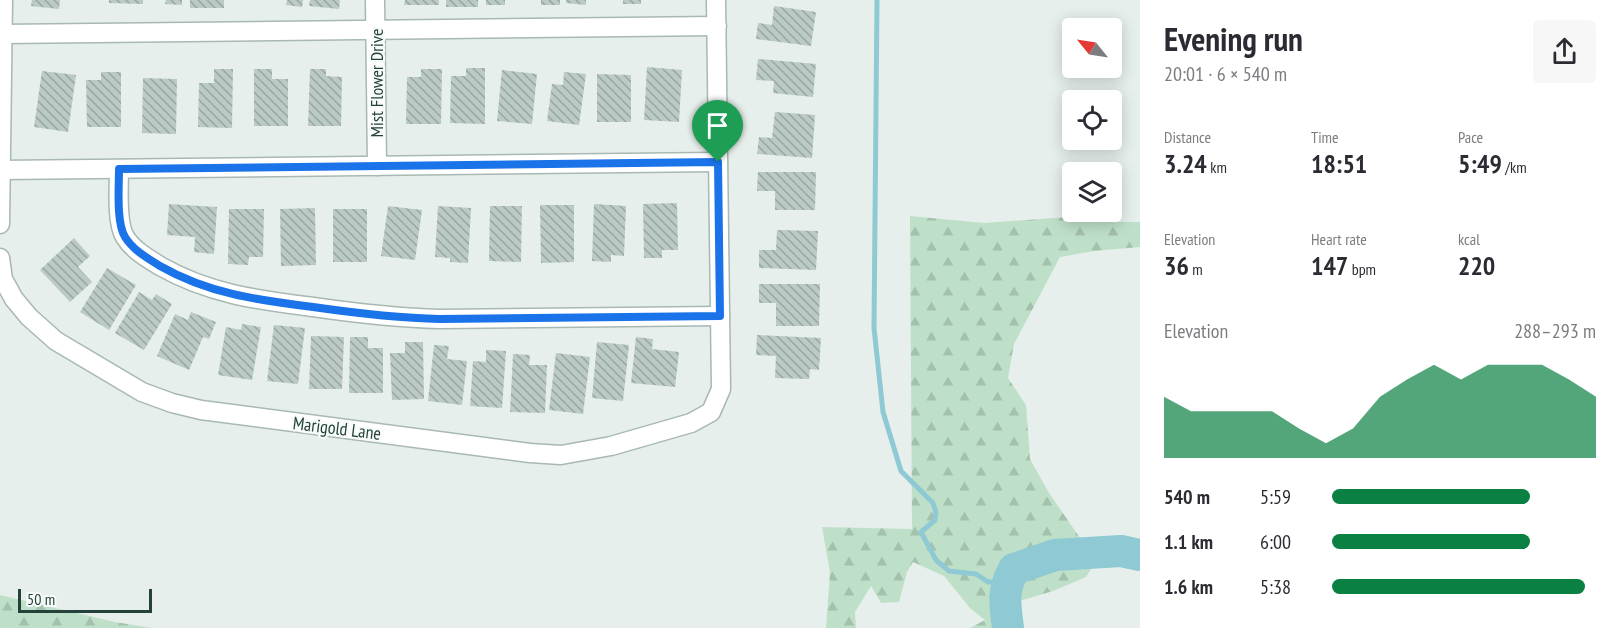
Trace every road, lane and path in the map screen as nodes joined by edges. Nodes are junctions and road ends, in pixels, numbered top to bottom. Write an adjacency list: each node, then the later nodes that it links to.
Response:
1 (3, 0): 6 (street)
2 (375, 0): 5 (street, Mist Flower Drive)
3 (716, 0): 4 (street)
4 (717, 26): 5 (street); 7 (street)
5 (376, 30): 6 (street); 8 (street, Mist Flower Drive)
6 (3, 34): 10 (street)
7 (718, 162): 8 (street); 13 (street)
8 (377, 166): 9 (street)
9 (119, 169): 10 (street); 13 (street)
10 (0, 170): 11 (street)
11 (0, 224)
12 (0, 258): 13 (street, Marigold Lane)
13 (720, 316)

